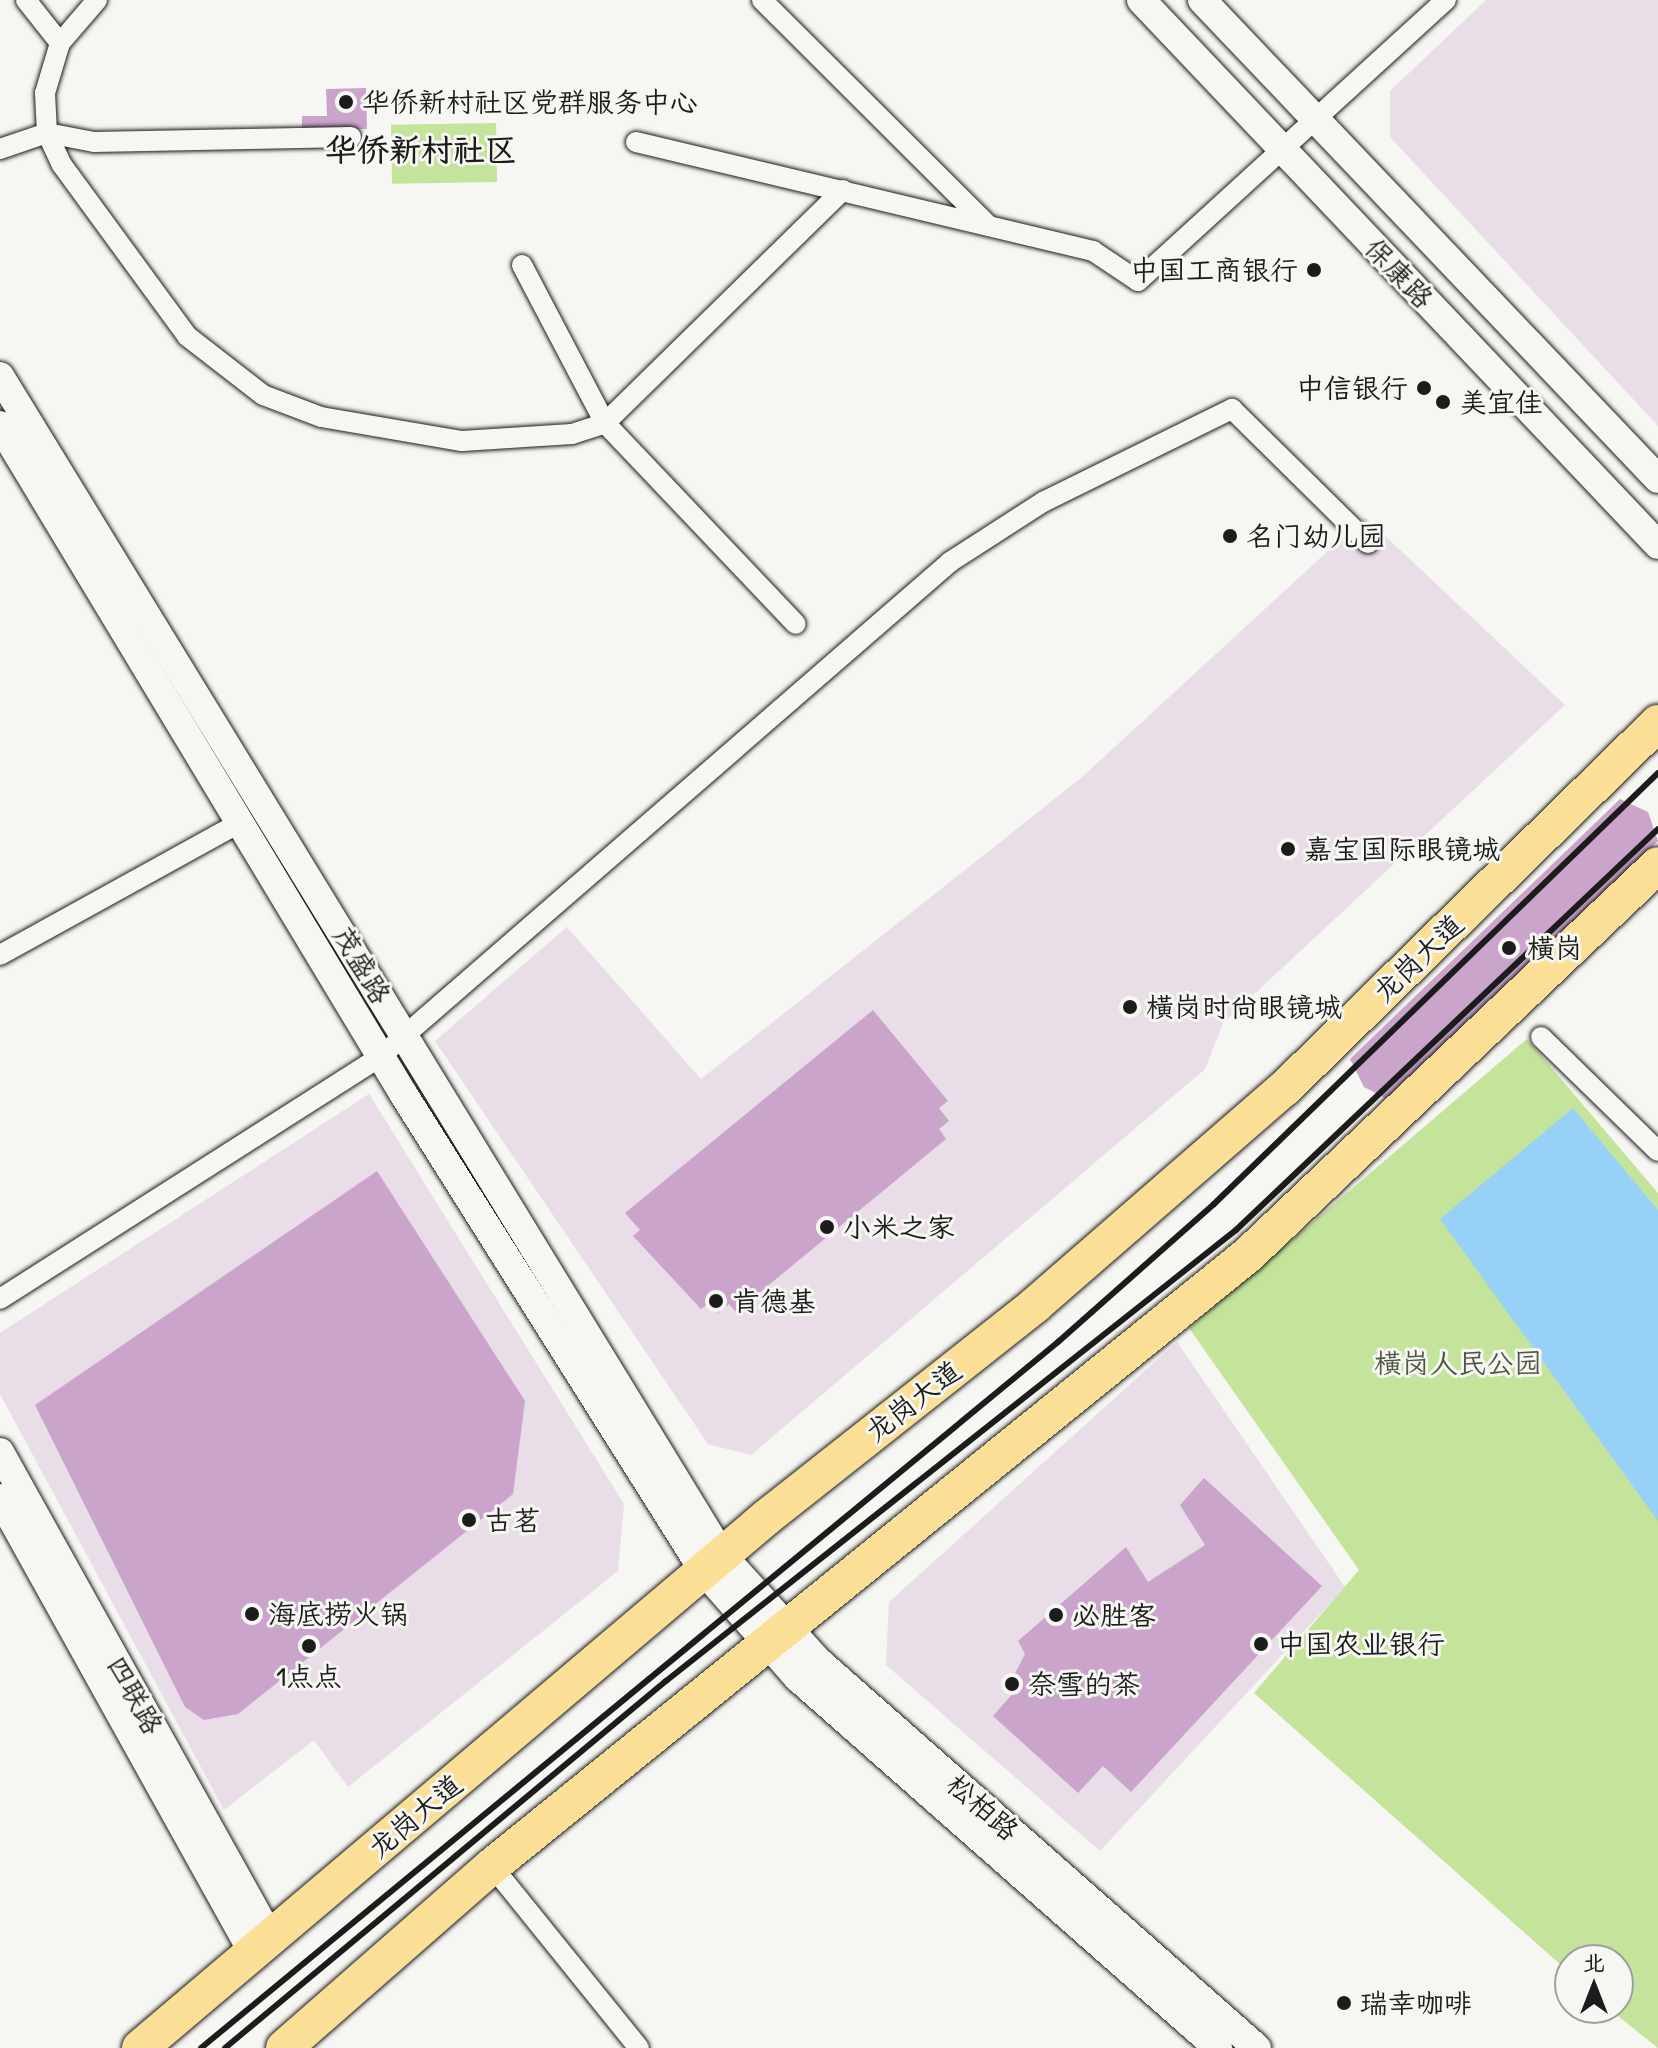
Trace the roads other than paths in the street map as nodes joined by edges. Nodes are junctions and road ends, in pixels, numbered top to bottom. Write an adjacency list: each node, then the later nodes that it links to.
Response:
1 (26, 0): 7 (street)
2 (97, 0): 7 (street)
3 (762, 0): 15 (street)
4 (1141, 0): 13 (street, 保康路)
5 (1202, 0): 8 (street, 保康路)
6 (1446, 0): 8 (street)
7 (60, 43): 9 (street)
8 (1318, 121): 13 (street); 20 (street, 保康路)
9 (47, 133): 10 (street); 12 (street); 18 (street)
10 (351, 137)
11 (636, 142): 14 (street)
12 (0, 149)
13 (1284, 151): 15 (street); 22 (street, 保康路)
14 (843, 190): 15 (street); 18 (street)
15 (988, 225)
16 (522, 265): 18 (street)
17 (0, 376): 28 (street, 茂盛路)
18 (605, 423): 23 (street)
19 (4, 438): 25 (street, 茂盛路)
20 (1658, 479)
21 (1368, 543): 28 (street)
22 (1658, 545)
23 (796, 624)
24 (1658, 723): 35 (highway, 龙岗大道)
25 (241, 822): 27 (street); 30 (street, 茂盛路)
26 (1658, 865): 36 (highway)
27 (0, 955)
28 (404, 1036): 30 (street); 35 (street, 茂盛路)
29 (1541, 1037): 31 (street)
30 (381, 1056): 32 (street); 35 (street, 茂盛路)
31 (1658, 1151)
32 (0, 1299)
33 (0, 1452): 38 (street, 四联路)
34 (2, 1508): 38 (street, 四联路)
35 (712, 1563): 36 (street, 松柏路); 38 (highway, 龙岗大道)
36 (773, 1636): 37 (highway); 42 (street, 松柏路); 43 (street, 松柏路)
37 (492, 1866): 40 (highway); 41 (street)
38 (262, 1946): 39 (highway, 龙岗大道)
39 (140, 2048)
40 (284, 2048)
41 (639, 2048)
42 (1218, 2048)
43 (1257, 2048)

